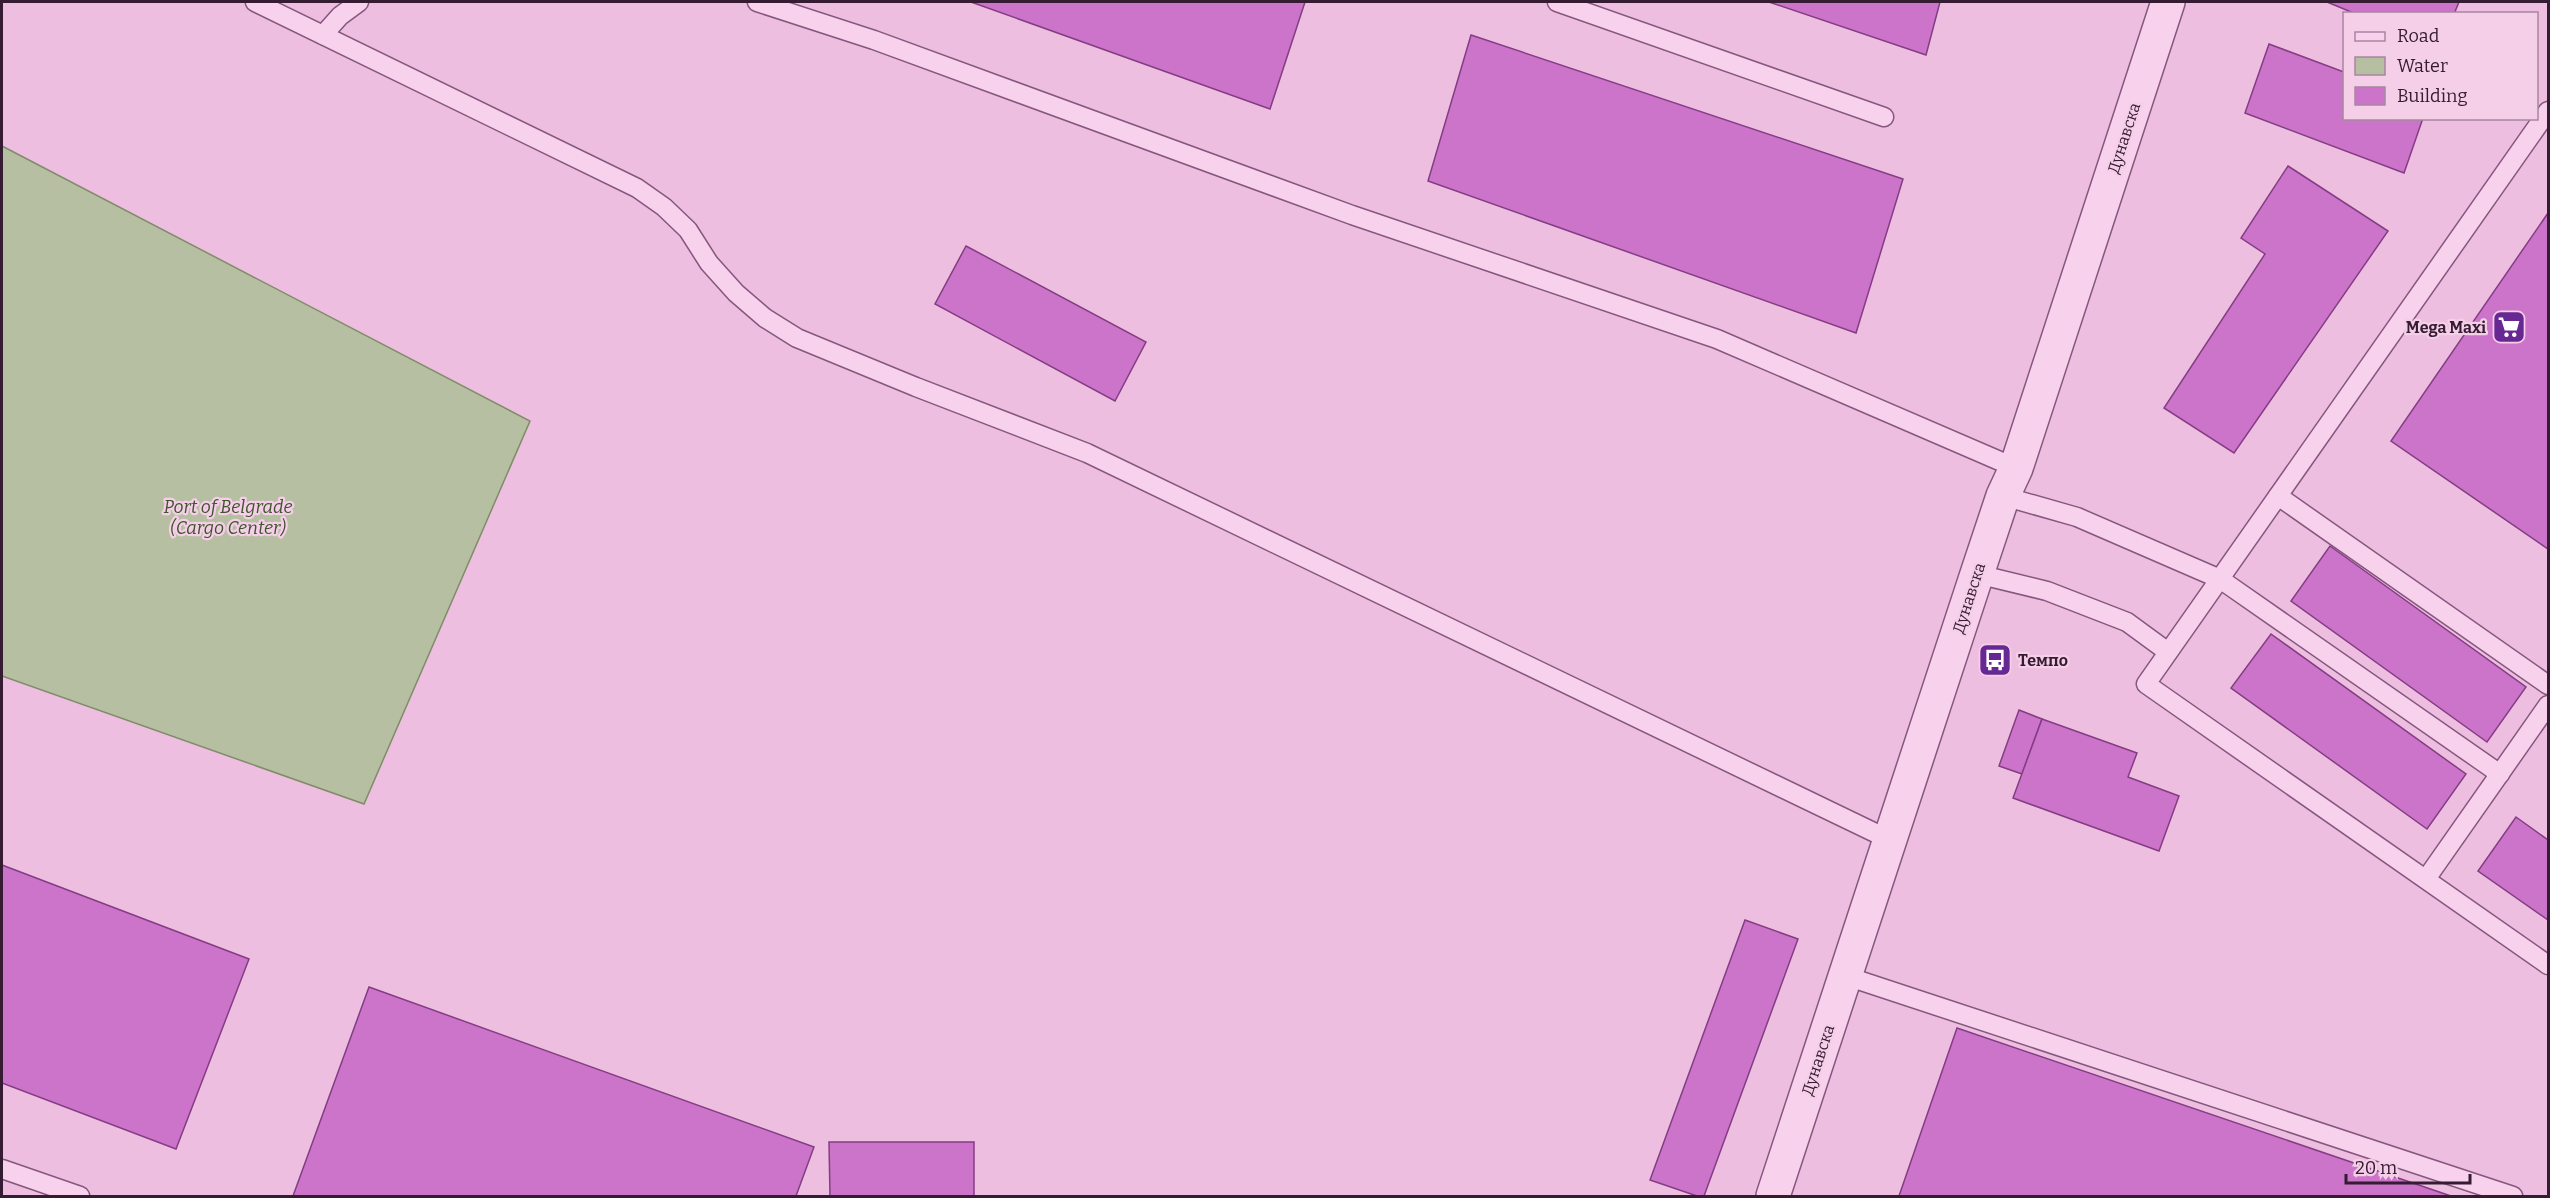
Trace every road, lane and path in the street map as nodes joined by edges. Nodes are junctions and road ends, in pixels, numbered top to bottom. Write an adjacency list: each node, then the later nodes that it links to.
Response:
1 (255, 2): 6 (lane)
2 (359, 2): 6 (lane)
3 (757, 2): 9 (lane)
4 (1557, 2): 8 (lane)
5 (2169, 2): 9 (street, Дунавска)
6 (323, 35): 17 (lane)
7 (2548, 111): 10 (lane)
8 (1884, 117)
9 (2009, 482): 11 (street, Дунавска); 12 (lane)
10 (2278, 496): 12 (lane); 14 (lane)
11 (1977, 574): 13 (lane); 17 (street, Дунавска)
12 (2220, 579): 13 (lane); 16 (lane)
13 (2168, 652): 18 (lane)
14 (2548, 685)
15 (2548, 705): 16 (lane)
16 (2500, 774): 18 (lane)
17 (1890, 840): 20 (street, Дунавска)
18 (2427, 879): 19 (lane)
19 (2548, 965)
20 (1846, 975): 23 (street, Дунавска); 24 (lane)
21 (2, 1169): 22 (lane)
22 (80, 1197)
23 (1773, 1197)
24 (2513, 1197)

